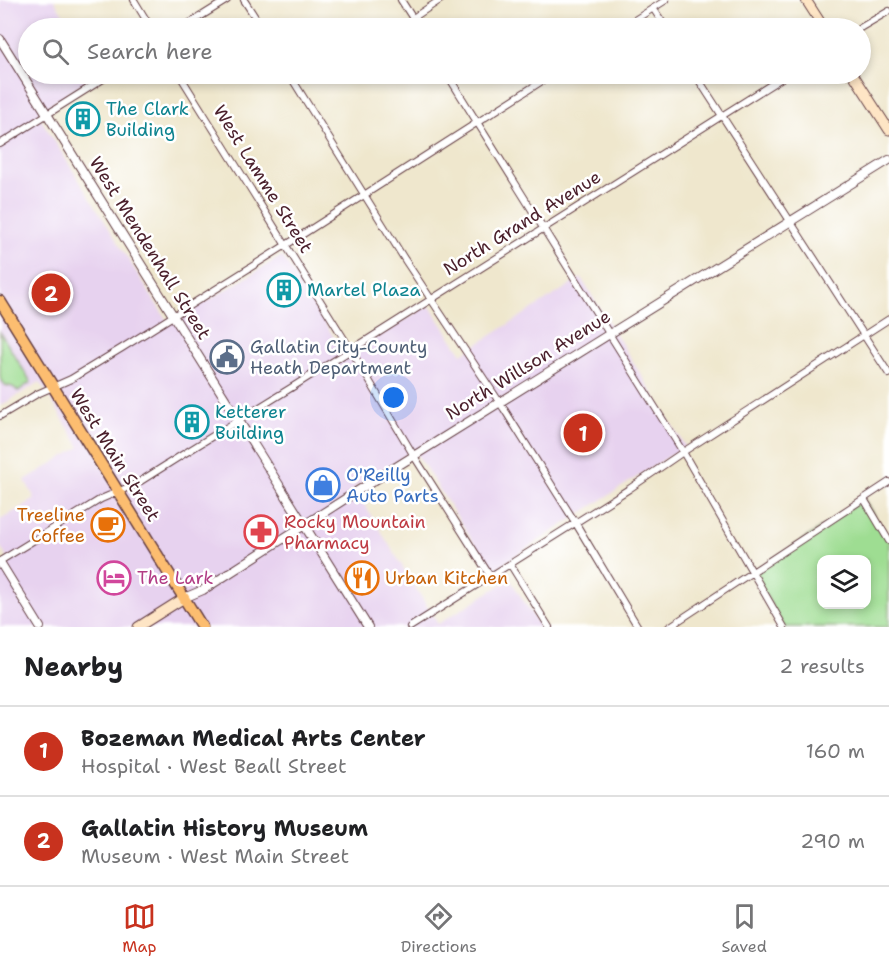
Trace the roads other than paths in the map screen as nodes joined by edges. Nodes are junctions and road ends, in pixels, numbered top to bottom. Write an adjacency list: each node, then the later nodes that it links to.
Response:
1 (134, 0): 10 (street)
2 (227, 0): 11 (street)
3 (244, 0): 12 (street)
4 (402, 0): 13 (street)
5 (440, 0): 13 (street)
6 (666, 0): 8 (street)
7 (807, 0): 16 (main road)
8 (653, 8): 14 (street); 15 (street)
9 (889, 11): 17 (street)
10 (145, 18)
11 (198, 18)
12 (256, 18)
13 (413, 18)
14 (638, 18)
15 (660, 18)
16 (818, 18)
17 (871, 22)
18 (0, 39): 19 (street, West Mendenhall Street)
19 (18, 68)
20 (28, 84): 29 (street, West Mendenhall Street)
21 (95, 84): 29 (street)
22 (185, 84): 38 (street, West Lamme Street)
23 (296, 84): 35 (street)
24 (453, 84): 31 (street)
25 (537, 84): 31 (street)
26 (702, 84): 30 (street)
27 (772, 84): 30 (street, North Grand Avenue)
28 (859, 84): 32 (main road)
29 (47, 114): 33 (street); 41 (street, West Mendenhall Street)
30 (722, 115): 36 (street); 37 (street, North Grand Avenue)
31 (478, 122): 35 (street); 37 (street)
32 (889, 130)
33 (0, 144)
34 (889, 160): 36 (street, North Willson Avenue)
35 (365, 195): 38 (street); 39 (street)
36 (790, 221): 43 (street, North Willson Avenue); 44 (street)
37 (543, 228): 39 (street, North Grand Avenue); 43 (street)
38 (286, 245): 41 (street); 45 (street, West Lamme Street)
39 (431, 299): 45 (street, North Grand Avenue); 48 (street)
40 (0, 301): 47 (highway, West Main Street)
41 (173, 316): 47 (street); 50 (street, West Mendenhall Street)
42 (889, 319): 44 (street)
43 (609, 334): 48 (street, North Willson Avenue); 51 (street)
44 (863, 335): 46 (street); 51 (street)
45 (351, 350): 50 (street, North Grand Avenue); 52 (street, West Lamme Street)
46 (889, 374)
47 (53, 387): 49 (street); 54 (highway, West Main Street)
48 (499, 402): 52 (street, North Willson Avenue); 56 (street)
49 (0, 416)
50 (238, 420): 54 (street, North Grand Avenue); 57 (street, West Mendenhall Street)
51 (683, 452): 56 (street); 61 (street)
52 (414, 456): 57 (street, North Willson Avenue); 62 (street, West Lamme Street)
53 (889, 482): 55 (street)
54 (118, 491): 59 (street, North Grand Avenue); 63 (highway, West Main Street)
55 (864, 499): 58 (street); 61 (street)
56 (575, 522): 60 (street); 70 (street)
57 (304, 525): 63 (street, North Willson Avenue); 67 (street, West Mendenhall Street)
58 (889, 541)
59 (0, 562): 64 (street)
60 (510, 564): 62 (street); 69 (street)
61 (753, 573): 71 (street); 72 (street)
62 (490, 576): 68 (street)
63 (184, 598): 65 (main road); 66 (highway, West Main Street)
64 (40, 627)
65 (138, 627)
66 (202, 627)
67 (368, 627)
68 (410, 627)
69 (549, 627)
70 (638, 627)
71 (669, 627)
72 (784, 627)

